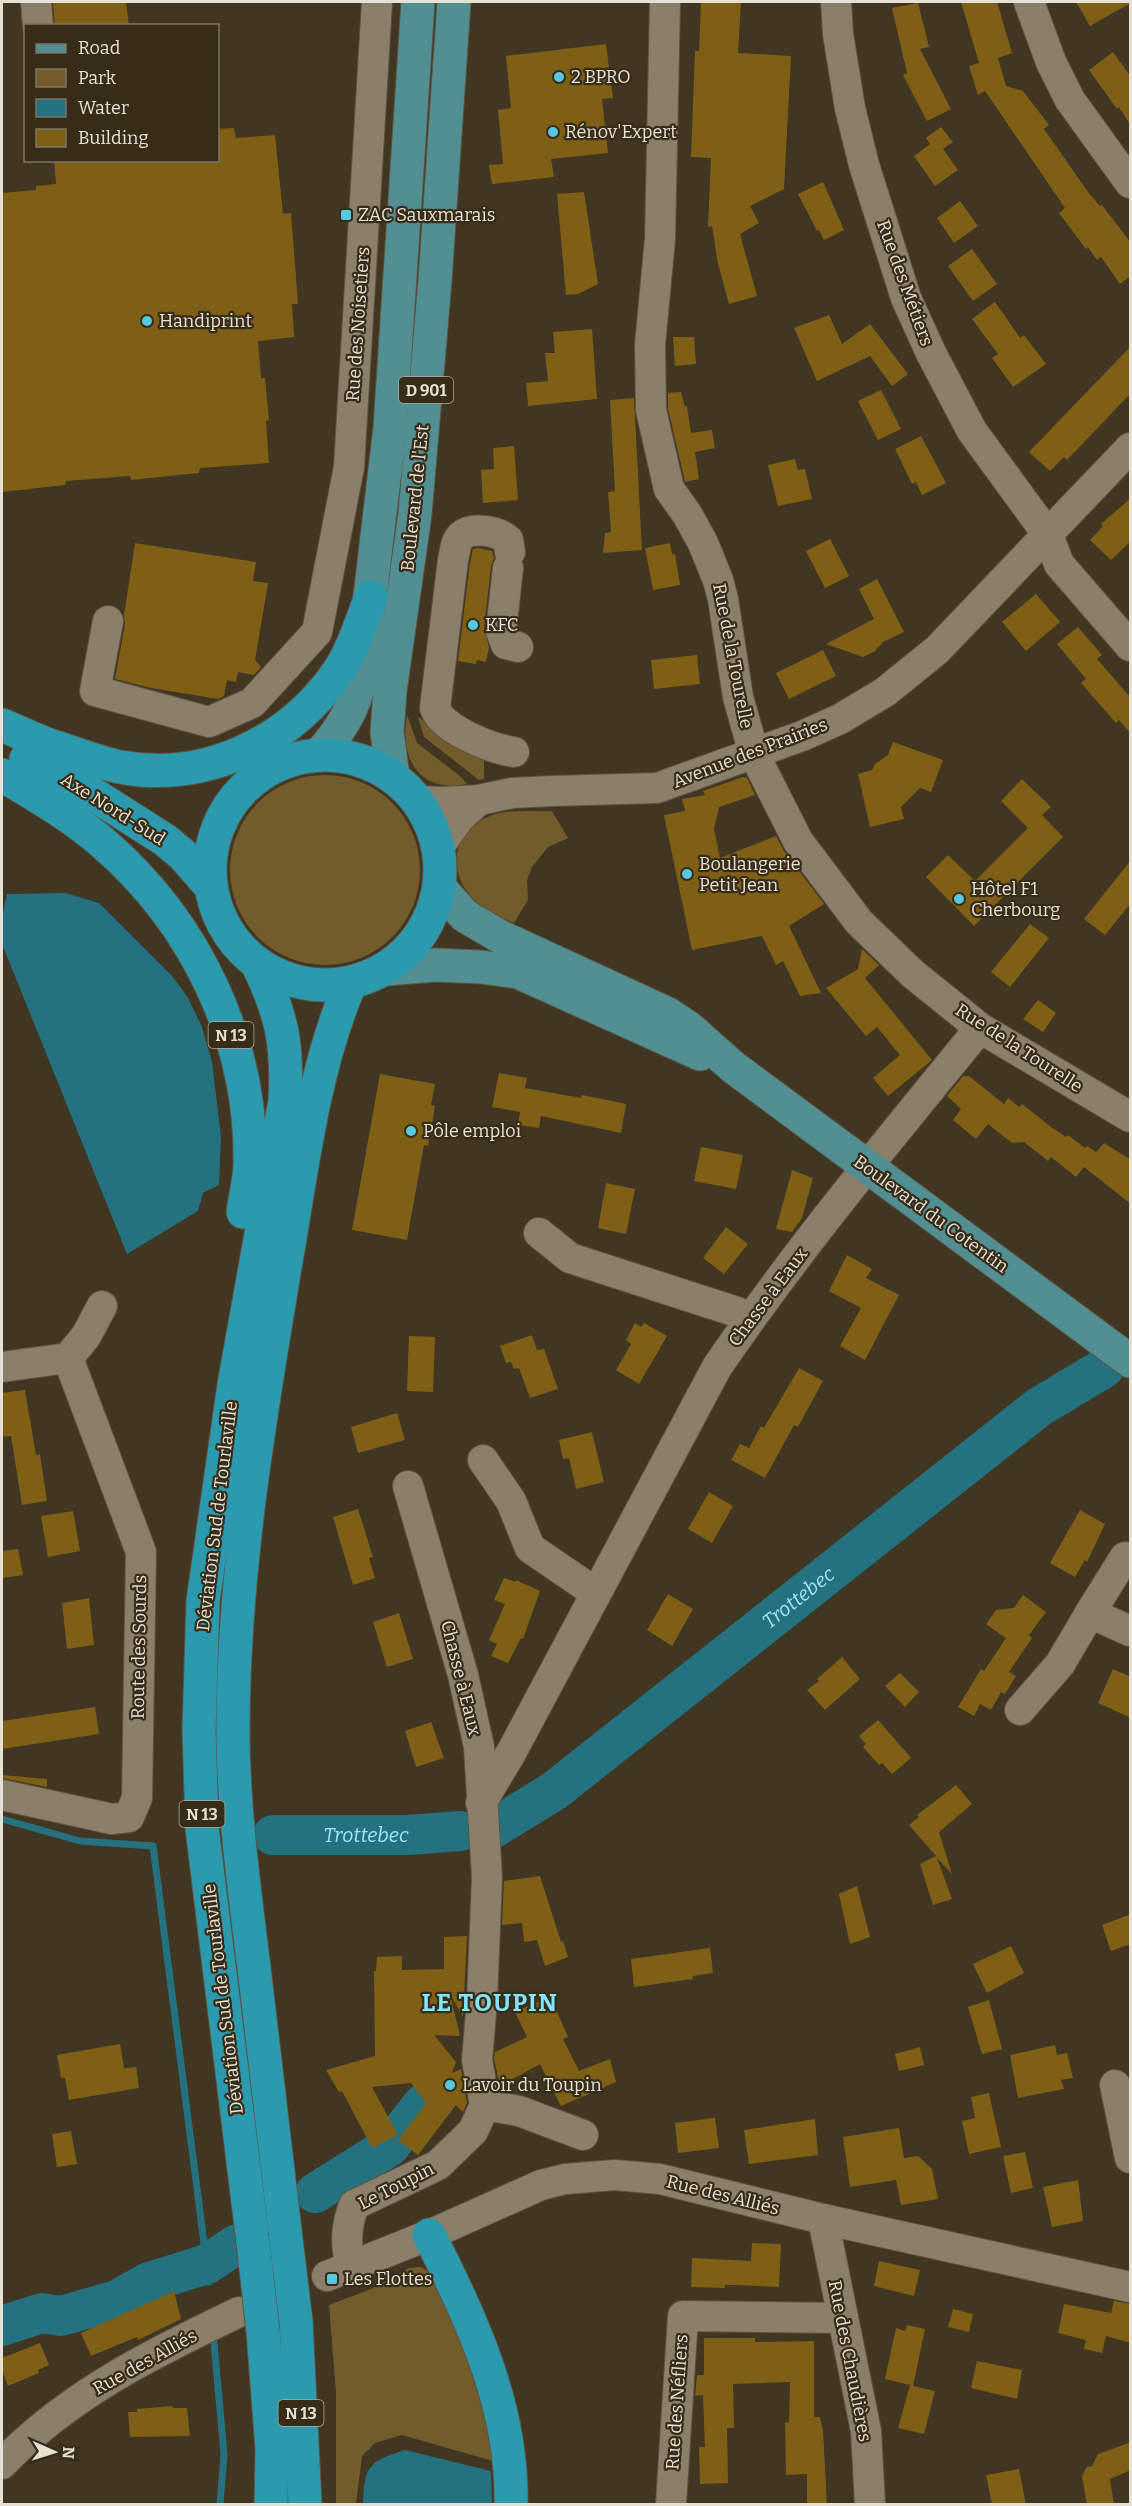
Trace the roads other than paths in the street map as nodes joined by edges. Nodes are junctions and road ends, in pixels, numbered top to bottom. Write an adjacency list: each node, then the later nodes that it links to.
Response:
1 (36, 2): 8 (street)
2 (377, 2): 13 (street, Rue des Noisetiers)
3 (418, 2): 12 (main road, Boulevard de l'Est / D 901)
4 (454, 2): 24 (main road, Boulevard de l'Est / D 901)
5 (665, 2): 20 (street, Rue de la Tourelle)
6 (836, 2): 11 (street, Rue des Métiers)
7 (1029, 2): 9 (street)
8 (38, 24)
9 (1131, 183)
10 (1131, 448): 11 (street, Avenue des Prairies)
11 (1048, 535): 14 (street, Rue des Métiers); 20 (street, Avenue des Prairies)
12 (371, 597): 17 (highway); 21 (main road, Boulevard de l'Est / D 901)
13 (108, 621)
14 (1131, 646)
15 (518, 647): 19 (street)
16 (2, 725): 17 (highway, Axe Nord-Sud)
17 (46, 744): 23 (highway, Axe Nord-Sud)
18 (2, 750): 28 (highway, Axe Nord-Sud)
19 (514, 752)
20 (754, 754): 25 (street, Avenue des Prairies); 33 (street, Rue de la Tourelle)
21 (319, 755): 23 (highway); 24 (highway)
22 (2, 776): 43 (highway, N 13)
23 (258, 776): 28 (highway)
24 (393, 777): 26 (highway)
25 (479, 800): 26 (street, Avenue des Prairies); 27 (street)
26 (417, 801): 27 (highway)
27 (438, 848): 29 (highway)
28 (210, 886): 30 (highway)
29 (439, 887): 31 (highway); 34 (main road, Boulevard du Cotentin)
30 (258, 965): 32 (highway); 43 (highway, Déviation Sud de Tourlaville / N 13)
31 (386, 969): 32 (highway); 34 (main road, Boulevard du Cotentin)
32 (350, 984): 65 (highway, Déviation Sud de Tourlaville / N 13, bridge)
33 (980, 1028): 35 (street, Rue de la Tourelle); 36 (street, Chasse à Eaux)
34 (732, 1066): 36 (main road, Boulevard du Cotentin)
35 (1131, 1117)
36 (868, 1168): 39 (street, Chasse à Eaux); 41 (main road, Boulevard du Cotentin)
37 (539, 1233): 39 (street)
38 (102, 1306): 40 (street)
39 (749, 1320): 47 (street, Chasse à Eaux)
40 (68, 1358): 42 (street); 51 (street, Route des Sourds)
41 (1131, 1361)
42 (2, 1367)
43 (234, 1385): 62 (highway, Déviation Sud de Tourlaville / N 13, bridge)
44 (483, 1460): 47 (street)
45 (408, 1486): 52 (street, Chasse à Eaux)
46 (1125, 1557): 48 (street)
47 (596, 1593): 52 (street, Chasse à Eaux)
48 (1090, 1613): 49 (street); 50 (street)
49 (1131, 1631)
50 (1020, 1710)
51 (2, 1795)
52 (482, 1819): 54 (street)
53 (1115, 2085): 56 (street)
54 (485, 2105): 55 (street); 59 (street, Le Toupin)
55 (583, 2135)
56 (1131, 2158)
57 (823, 2219): 58 (street, Rue des Alliés); 60 (street, Rue des Alliés); 61 (street, Rue des Chaudières)
58 (429, 2235): 59 (street, Rue des Alliés); 66 (highway)
59 (339, 2271)
60 (1131, 2287)
61 (843, 2318): 67 (street, Rue des Néfliers); 68 (street, Rue des Chaudières)
62 (251, 2322): 63 (street, Rue des Alliés); 64 (highway, Déviation Sud de Tourlaville / N 13)
63 (2, 2464)
64 (271, 2505)
65 (305, 2505)
66 (511, 2505)
67 (671, 2505)
68 (870, 2505)

